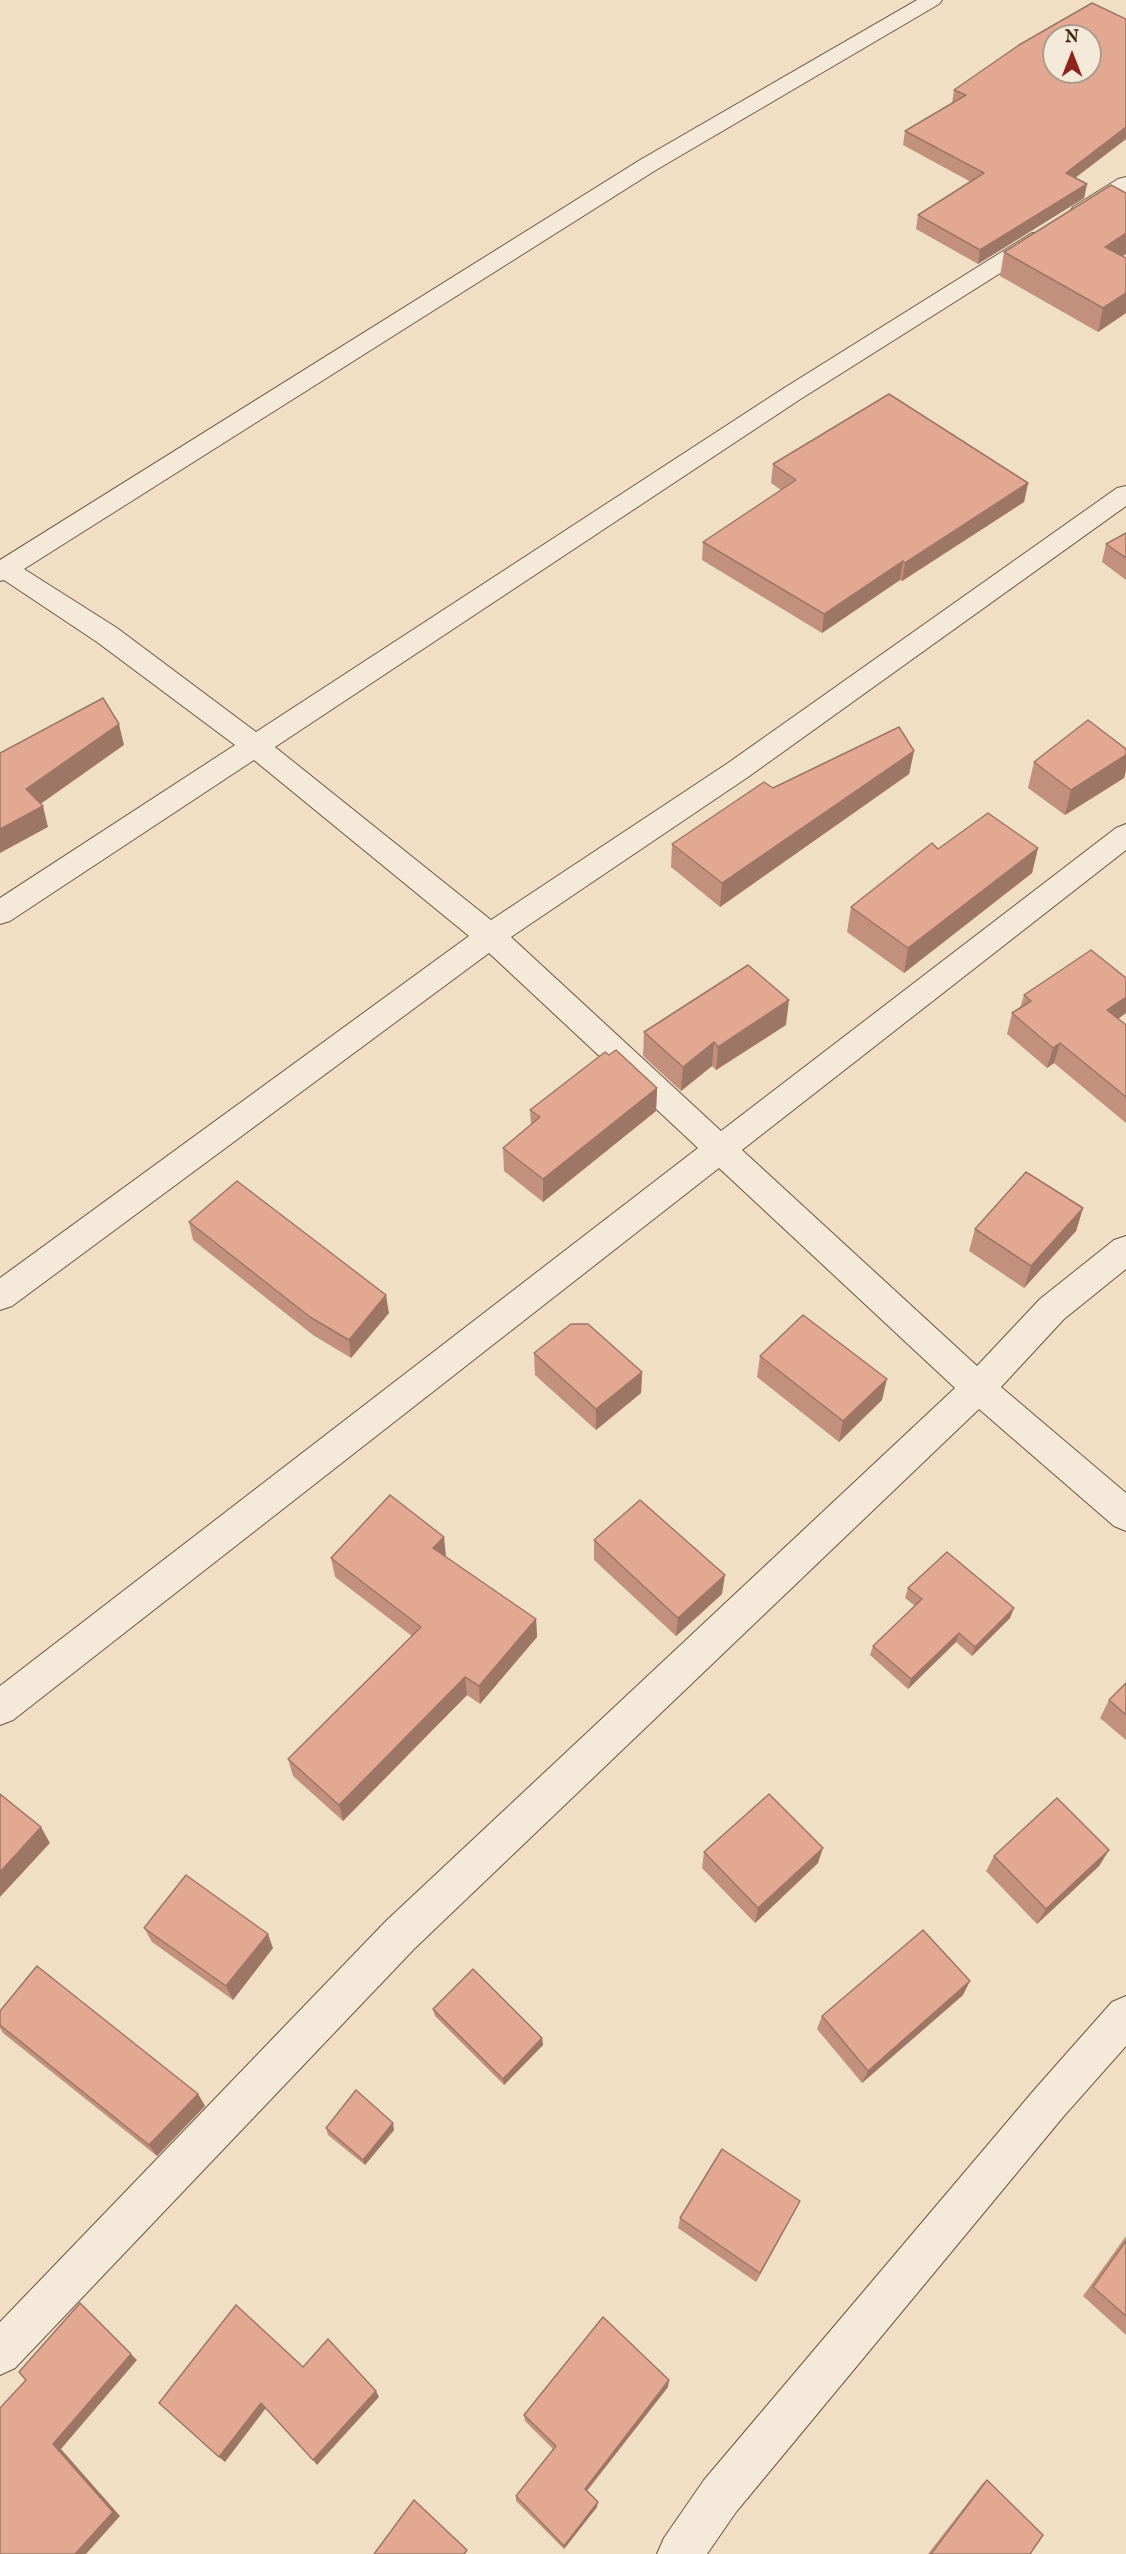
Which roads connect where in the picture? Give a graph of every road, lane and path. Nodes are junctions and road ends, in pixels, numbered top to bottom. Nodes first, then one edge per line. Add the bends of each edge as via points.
1 (932, 0) edge
2 (1126, 184) edge
3 (1126, 494) edge
4 (3, 571) edge
5 (254, 745) junction
6 (1126, 835) edge
7 (0, 913) edge
8 (489, 936) junction
9 (719, 1149) junction
10 (1126, 1250) edge
11 (0, 1296) edge
12 (978, 1388) junction
13 (1126, 1515) edge
14 (0, 1708) edge
15 (1126, 2016) edge
16 (0, 2353) edge
17 (680, 2554) edge

1 - 4 street via 648,165
2 - 5 street via 790,394
3 - 8 street via 738,770
4 - 5 street via 107,635
5 - 7 street
5 - 8 street
6 - 9 street
8 - 9 street
8 - 11 street
9 - 12 street
9 - 14 street
10 - 12 street via 1053,1309
12 - 13 street
12 - 16 street via 400,1935
15 - 17 street via 720,2496

